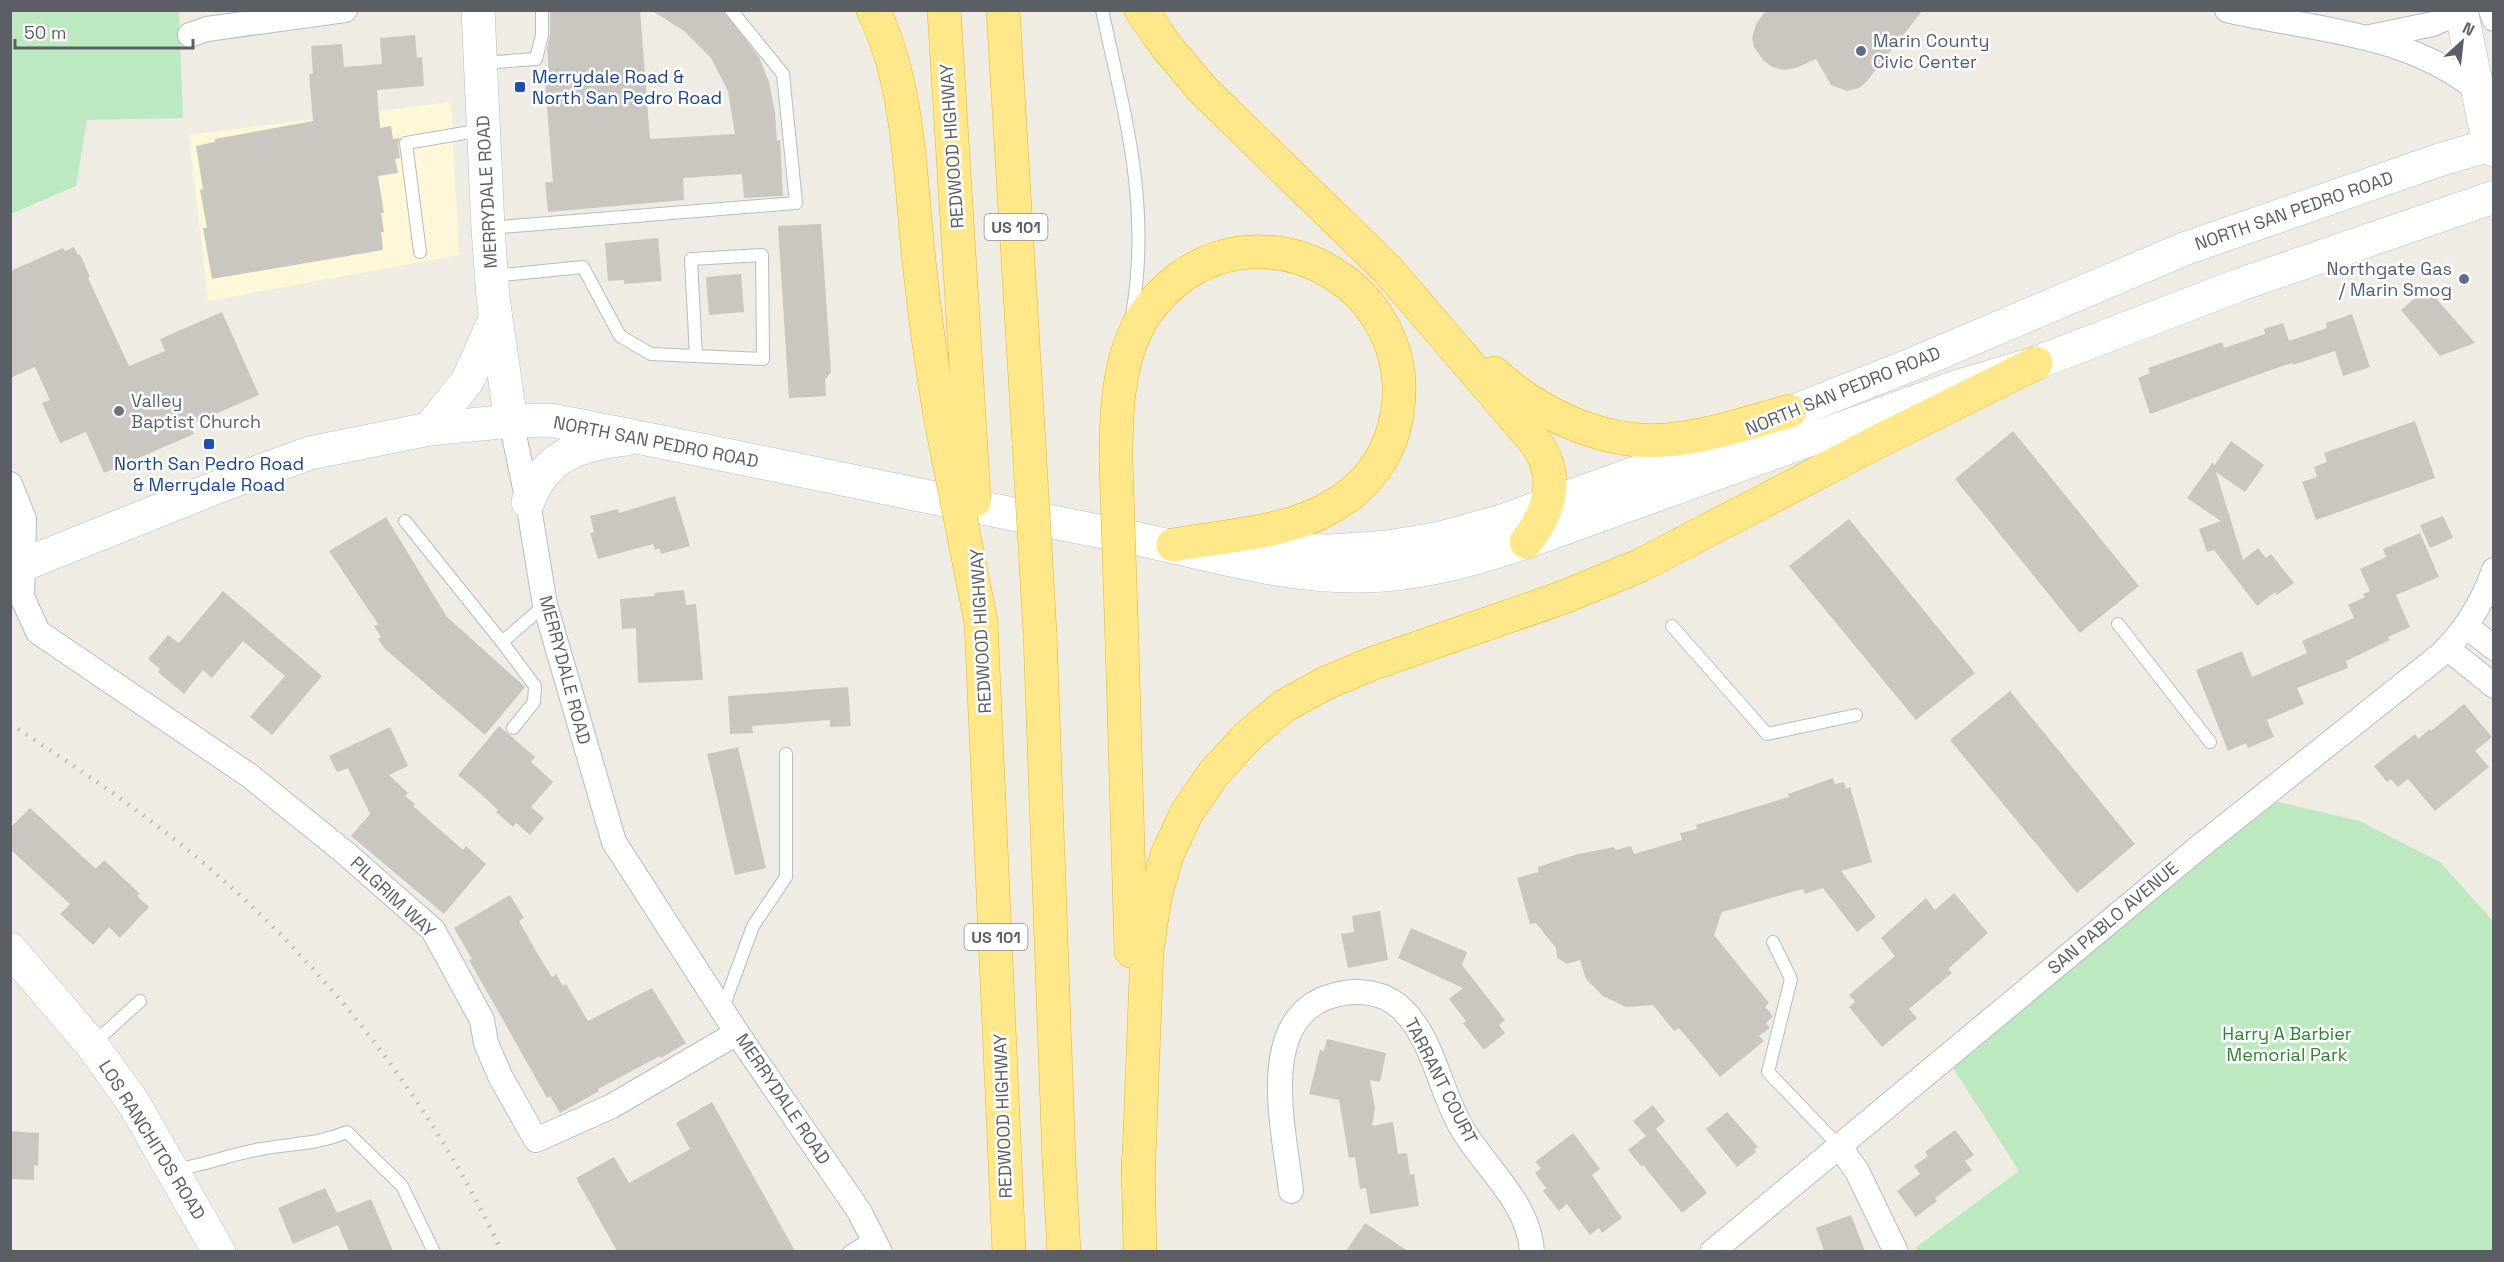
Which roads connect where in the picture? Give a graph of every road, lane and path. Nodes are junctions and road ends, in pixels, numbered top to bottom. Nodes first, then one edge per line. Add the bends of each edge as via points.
1 (345, 10) edge
2 (478, 10) edge
3 (542, 10) edge
4 (731, 10) edge
5 (873, 10) edge
6 (886, 10) edge
7 (944, 10) edge
8 (1003, 10) edge
9 (1102, 10) edge
10 (1141, 10) edge
11 (2227, 10) edge
12 (2469, 11) edge
13 (2493, 19) edge
14 (190, 35) dead end
15 (2367, 37) junction
16 (480, 63) junction
17 (2476, 89) junction
18 (900, 101) junction
19 (483, 129) junction
20 (2492, 146) edge
21 (2493, 198) edge
22 (488, 228) junction
23 (420, 252) dead end
24 (1387, 269) junction
25 (492, 276) junction
26 (496, 317) junction
27 (696, 356) junction
28 (2036, 363) junction
29 (1121, 381) junction
30 (1790, 411) junction
31 (511, 421) junction
32 (429, 429) junction
33 (956, 429) junction
34 (639, 437) junction
35 (10, 484) edge
36 (528, 502) junction
37 (1548, 504) junction
38 (405, 521) dead end
39 (1526, 542) junction
40 (1173, 545) junction
41 (14, 562) edge
42 (2493, 570) edge
43 (545, 604) junction
44 (2118, 624) dead end
45 (1672, 626) dead end
46 (2466, 627) junction
47 (502, 642) junction
48 (2447, 648) junction
49 (2493, 648) edge
50 (2493, 686) edge
51 (1856, 715) dead end
52 (513, 728) dead end
53 (2210, 742) dead end
54 (786, 754) dead end
55 (1773, 942) dead end
56 (10, 950) edge
57 (140, 1001) dead end
58 (723, 1008) junction
59 (737, 1033) junction
60 (92, 1045) junction
61 (1839, 1146) junction
62 (174, 1170) junction
63 (1138, 1182) junction
64 (1291, 1191) dead end
65 (876, 1244) edge
66 (219, 1251) edge
67 (434, 1251) edge
68 (849, 1251) edge
69 (1009, 1251) edge
70 (1064, 1251) edge
71 (1140, 1251) edge
72 (1532, 1251) edge
73 (1712, 1251) edge
74 (1896, 1251) edge

1 - 14 street via 207,29
2 - 16 main road, MERRYDALE ROAD
3 - 16 lane via 542,35 536,59
4 - 22 lane via 783,74 796,203
5 - 18 highway via 888,48
6 - 18 lane
7 - 33 highway, REDWOOD HIGHWAY / US 101
8 - 70 highway, US 101, bridge via 1040,633
9 - 29 lane via 1132,149 1139,201 1138,276
10 - 24 highway via 1202,89
11 - 15 street
12 - 13 street
12 - 15 street via 2433,24
12 - 17 main road
15 - 17 street via 2431,61
16 - 19 main road, MERRYDALE ROAD
17 - 20 main road
18 - 33 highway via 928,335
19 - 22 main road, MERRYDALE ROAD
19 - 23 lane via 406,143
20 - 30 main road, NORTH SAN PEDRO ROAD via 2184,249 1913,364
21 - 28 main road, NORTH SAN PEDRO ROAD via 2198,300
22 - 25 main road, MERRYDALE ROAD
24 - 30 highway via 1498,377 1534,403 1576,424 1618,436 1668,440
24 - 37 highway via 1537,444 1550,471
25 - 26 main road, MERRYDALE ROAD
25 - 27 lane via 584,267 620,336 651,354
26 - 31 main road, MERRYDALE ROAD
26 - 32 main road via 468,380
27 - 27 lane via 763,359 762,255 691,259
28 - 39 main road, NORTH SAN PEDRO ROAD via 1959,386
28 - 63 highway via 1641,565 1564,597 1326,682 1284,706 1248,736 1214,773 1187,812 1167,855 1155,897 1147,950
29 - 40 highway via 1138,326 1160,295 1189,271 1246,253 1294,256 1337,275 1374,310 1391,346 1399,384 1396,421 1383,456 1361,485 1331,508 1301,520
29 - 63 highway, bridge via 1116,462
30 - 37 main road, NORTH SAN PEDRO ROAD
31 - 32 main road, NORTH SAN PEDRO ROAD
31 - 34 main road, NORTH SAN PEDRO ROAD via 550,420
31 - 36 street, MERRYDALE ROAD
32 - 41 main road, NORTH SAN PEDRO ROAD via 310,453
33 - 69 highway, REDWOOD HIGHWAY / US 101, bridge via 981,622
34 - 36 main road via 600,443 562,457 542,473
34 - 40 main road, NORTH SAN PEDRO ROAD
35 - 41 street via 24,519
36 - 43 street, MERRYDALE ROAD
37 - 39 highway
37 - 40 main road, NORTH SAN PEDRO ROAD via 1472,530 1388,547 1303,551
38 - 47 lane
39 - 40 main road, NORTH SAN PEDRO ROAD via 1448,566 1360,576 1269,568
41 - 59 street, PILGRIM WAY via 22,597 38,632 250,776 433,930 482,1020 486,1043 500,1076 536,1140 612,1106
42 - 46 street, SAN PABLO AVENUE
43 - 47 lane
43 - 58 street, MERRYDALE ROAD via 614,842
44 - 53 lane
45 - 51 lane via 1767,734
46 - 48 street, SAN PABLO AVENUE
46 - 49 street
47 - 52 lane via 535,686 534,702
48 - 50 street
48 - 61 street, SAN PABLO AVENUE via 2198,848
54 - 58 lane via 786,877 753,926
55 - 61 lane via 1791,979 1768,1072
56 - 60 main road, LOS RANCHITOS ROAD
57 - 60 lane
58 - 59 street, MERRYDALE ROAD
59 - 65 street, MERRYDALE ROAD via 859,1211
60 - 62 main road, LOS RANCHITOS ROAD via 133,1102
61 - 73 street, SAN PABLO AVENUE
61 - 74 street via 1857,1171
62 - 66 main road, LOS RANCHITOS ROAD
62 - 67 lane via 260,1149 326,1141 347,1132 402,1186
63 - 71 highway
64 - 72 street, TARRANT COURT via 1280,1079 1287,1037 1299,1014 1319,1000 1348,993 1377,994 1403,1009 1416,1028 1460,1126 1519,1208 1528,1226
65 - 68 lane

